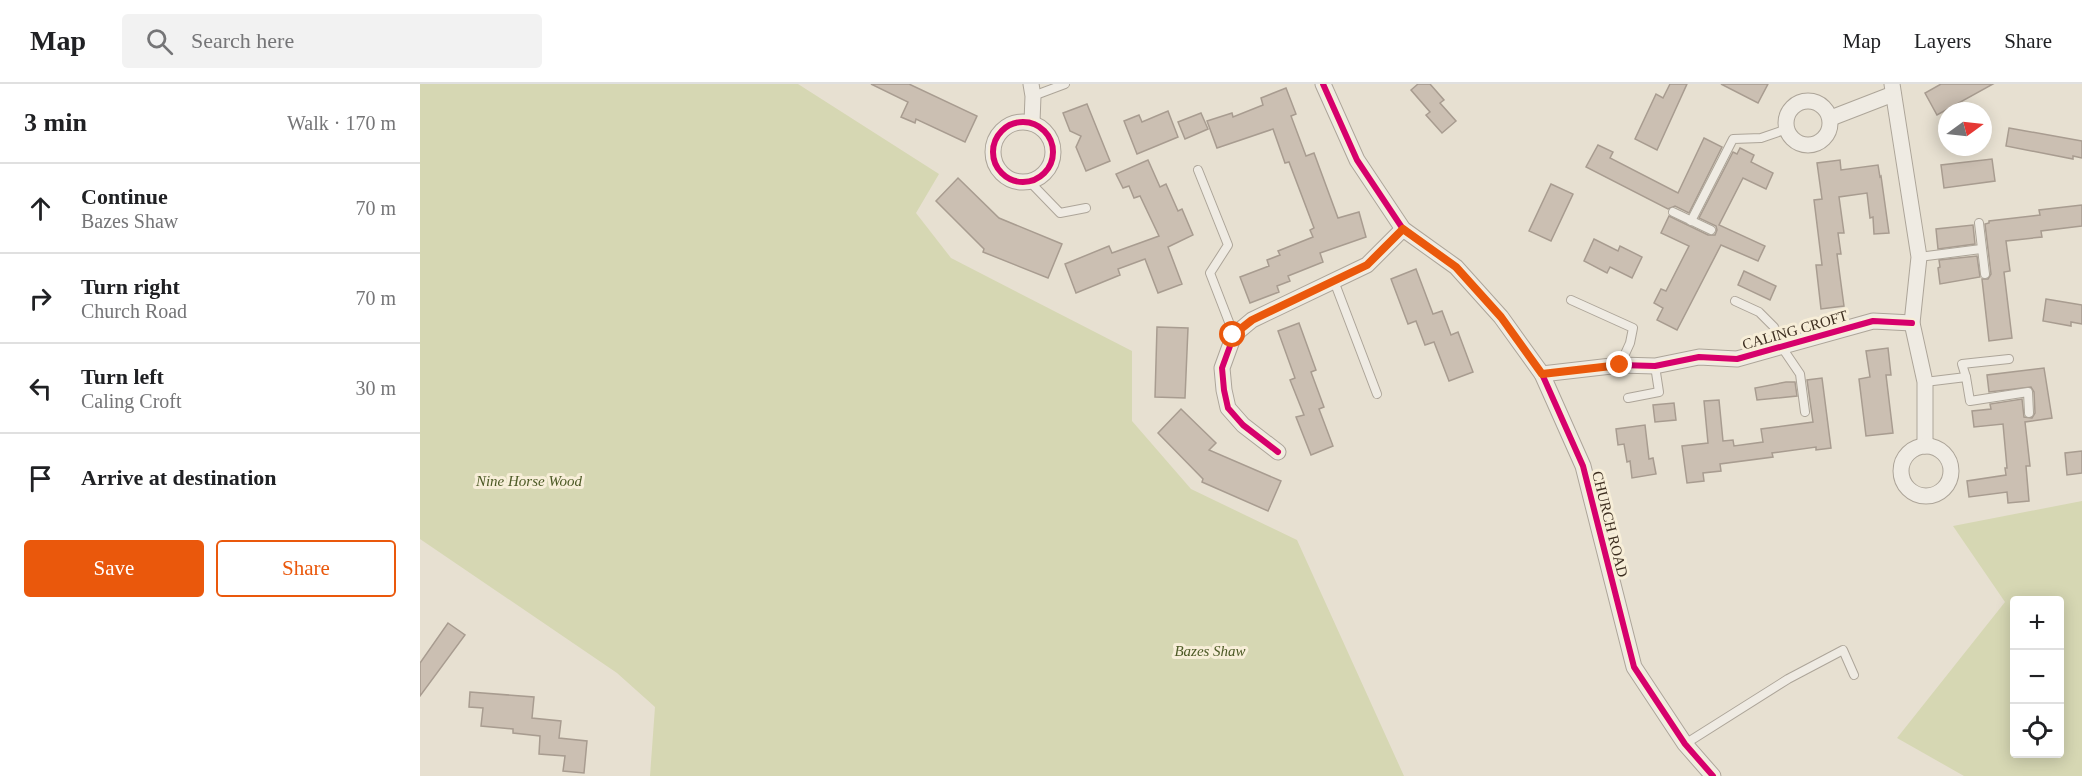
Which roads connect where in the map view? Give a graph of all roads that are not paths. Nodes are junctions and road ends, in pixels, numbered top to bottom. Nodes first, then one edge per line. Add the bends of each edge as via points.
1 (1065, 84) edge
2 (1323, 84) edge
3 (1892, 89) edge
4 (1032, 90) edge
5 (1830, 118) junction
6 (1032, 122) junction
7 (1787, 129) junction
8 (1198, 170) dead end
9 (1029, 182) junction
10 (1086, 208) dead end
11 (1672, 212) dead end
12 (1691, 221) junction
13 (1979, 223) dead end
14 (1403, 229) junction
15 (1711, 230) dead end
16 (1981, 249) junction
17 (1919, 257) junction
18 (1985, 274) dead end
19 (1334, 282) junction
20 (1571, 300) dead end
21 (1735, 301) dead end
22 (1912, 324) junction
23 (1233, 335) junction
24 (1781, 346) junction
25 (2009, 358) dead end
26 (1620, 365) junction
27 (1654, 366) junction
28 (1542, 374) junction
29 (1966, 377) junction
30 (1925, 382) junction
31 (1377, 394) dead end
32 (1628, 398) dead end
33 (1805, 412) dead end
34 (2029, 413) dead end
35 (1924, 446) dead end
36 (1278, 452) dead end
37 (1854, 675) dead end
38 (1685, 744) junction
39 (1713, 776) edge

1 - 4 lane
2 - 14 street, CHURCH ROAD via 1357,160
3 - 5 street
3 - 17 street
4 - 6 street
5 - 7 street via 1818,103 1804,101 1788,114
5 - 7 street via 1829,134 1815,145 1797,143
6 - 9 street via 1043,129 1053,147 1048,168
6 - 9 street via 1011,123 1003,128 993,146 995,165 1002,174 1018,182
7 - 12 lane via 1761,138 1733,139
8 - 23 lane via 1228,245 1210,273
9 - 10 lane via 1060,213
11 - 12 lane
12 - 15 lane
13 - 16 lane
14 - 19 street via 1367,265
14 - 28 street, CHURCH ROAD via 1456,267 1501,317
16 - 17 lane
16 - 18 lane
17 - 22 street
19 - 23 street via 1252,320
19 - 31 lane
20 - 26 lane via 1633,328
21 - 24 lane via 1759,312 1774,327
22 - 24 street, CALING CROFT via 1873,321
22 - 30 street
23 - 36 street via 1222,368 1228,408
24 - 27 street, CALING CROFT via 1737,359 1699,357
24 - 33 lane via 1800,374
25 - 29 lane via 1962,364
26 - 27 street, CALING CROFT
26 - 28 street, CALING CROFT
27 - 32 lane via 1659,392
28 - 38 street, CHURCH ROAD via 1583,465 1634,667
29 - 30 lane
29 - 34 lane via 1970,401 2028,392
30 - 35 street
37 - 38 lane via 1843,650 1788,679
38 - 39 street, CHURCH ROAD

